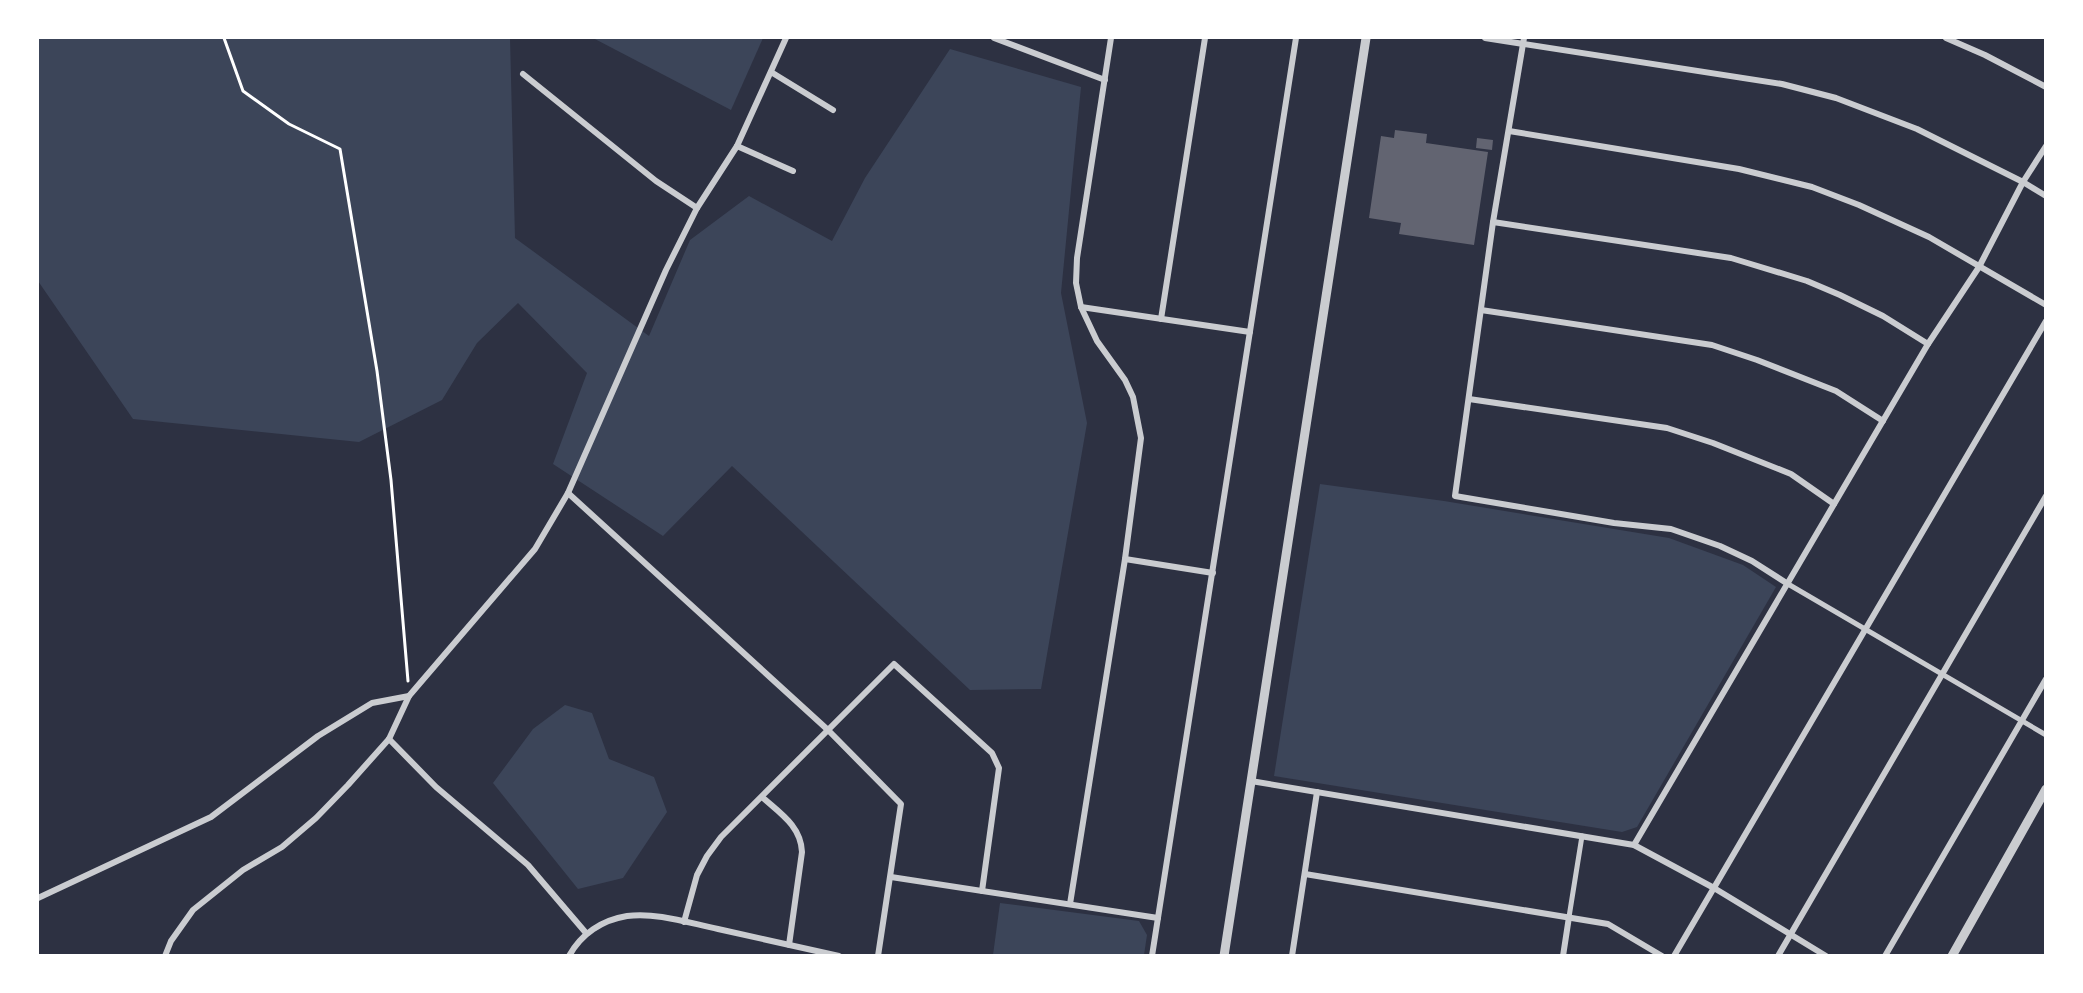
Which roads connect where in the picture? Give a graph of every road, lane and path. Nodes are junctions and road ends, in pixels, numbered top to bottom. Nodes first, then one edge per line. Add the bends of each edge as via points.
1 (224, 38) edge
2 (786, 38) edge
3 (994, 38) edge
4 (1111, 38) edge
5 (1205, 38) edge
6 (1296, 38) edge
7 (1366, 38) edge
8 (1485, 38) edge
9 (1946, 38) edge
10 (1523, 40) edge
11 (771, 72) junction
12 (524, 74) dead end
13 (1105, 80) junction
14 (2046, 87) edge
15 (833, 110) dead end
16 (1509, 131) junction
17 (737, 146) junction
18 (2046, 146) edge
19 (793, 171) dead end
20 (2023, 182) junction
21 (2046, 195) edge
22 (697, 208) junction
23 (1494, 222) junction
24 (1979, 267) junction
25 (2046, 305) edge
26 (1081, 307) junction
27 (1481, 310) junction
28 (1161, 319) junction
29 (2046, 321) edge
30 (1250, 332) junction
31 (1928, 344) junction
32 (1469, 399) junction
33 (1883, 421) junction
34 (568, 493) junction
35 (2046, 496) edge
36 (1834, 504) junction
37 (1125, 559) junction
38 (1213, 573) junction
39 (1788, 584) junction
40 (1865, 630) junction
41 (1942, 674) junction
42 (2046, 679) edge
43 (409, 696) junction
44 (2021, 721) junction
45 (828, 730) junction
46 (2046, 735) edge
47 (389, 739) junction
48 (1251, 781) junction
49 (2046, 789) edge
50 (1317, 792) junction
51 (762, 797) junction
52 (1582, 836) junction
53 (1634, 845) junction
54 (1305, 873) junction
55 (891, 877) junction
56 (1714, 888) junction
57 (982, 891) junction
58 (38, 898) edge
59 (1070, 904) junction
60 (1569, 916) junction
61 (1158, 918) junction
62 (684, 922) junction
63 (586, 933) junction
64 (1791, 934) junction
65 (789, 945) junction
66 (165, 956) edge
67 (569, 956) edge
68 (838, 956) edge
69 (878, 956) edge
70 (1152, 956) edge
71 (1224, 956) edge
72 (1292, 956) edge
73 (1563, 956) edge
74 (1662, 956) edge
75 (1674, 956) edge
76 (1778, 956) edge
77 (1826, 956) edge
78 (1885, 956) edge
79 (1952, 956) edge

1 - 43 path via 243,91 289,124 340,149 388,458
2 - 11 street
3 - 13 street
4 - 13 street
5 - 28 street
6 - 30 street
7 - 48 street
8 - 10 street
9 - 14 street
10 - 16 street
10 - 20 street via 1782,84 1836,98 1917,129
11 - 15 street
11 - 17 street
12 - 22 street via 656,181
13 - 26 street via 1077,258 1076,283
16 - 23 street
16 - 24 street via 1739,169 1812,187 1929,237
17 - 19 street
17 - 22 street
18 - 20 street
20 - 21 street
20 - 24 street
22 - 34 street
23 - 27 street
23 - 31 street via 1731,258 1840,295
24 - 25 street
24 - 31 street
26 - 28 street
26 - 37 street via 1097,341 1134,397 1139,420 1140,454
27 - 32 street
27 - 33 street via 1712,345 1836,391
28 - 30 street
29 - 40 street
30 - 38 street
31 - 33 street
32 - 36 street via 1667,428 1791,474
32 - 39 street via 1455,496 1671,530 1731,551
33 - 36 street
34 - 43 street via 535,549
34 - 45 street
35 - 41 street
36 - 39 street
37 - 38 street
37 - 59 street
38 - 61 street
39 - 40 street
39 - 53 street
40 - 41 street
40 - 56 street
41 - 44 street
41 - 64 street
42 - 44 street
43 - 47 street
43 - 58 street via 372,703 318,736 211,817
44 - 46 street
44 - 78 street
45 - 51 street
45 - 55 street via 901,804
45 - 57 street via 894,663 992,753 999,768
47 - 63 street via 436,787 528,865
47 - 66 street via 316,818 193,910
48 - 50 street
48 - 71 street
49 - 79 street
50 - 52 street
50 - 54 street
51 - 62 street via 706,856
51 - 65 street via 795,828 802,840
52 - 53 street
52 - 60 street
53 - 56 street
54 - 60 street
54 - 72 street
55 - 57 street
55 - 69 street
56 - 64 street
56 - 75 street
57 - 59 street
59 - 61 street
60 - 73 street
60 - 74 street via 1608,924
61 - 70 street
62 - 63 street via 628,916 610,920
62 - 65 street
63 - 67 street
64 - 76 street
64 - 77 street
65 - 68 street

